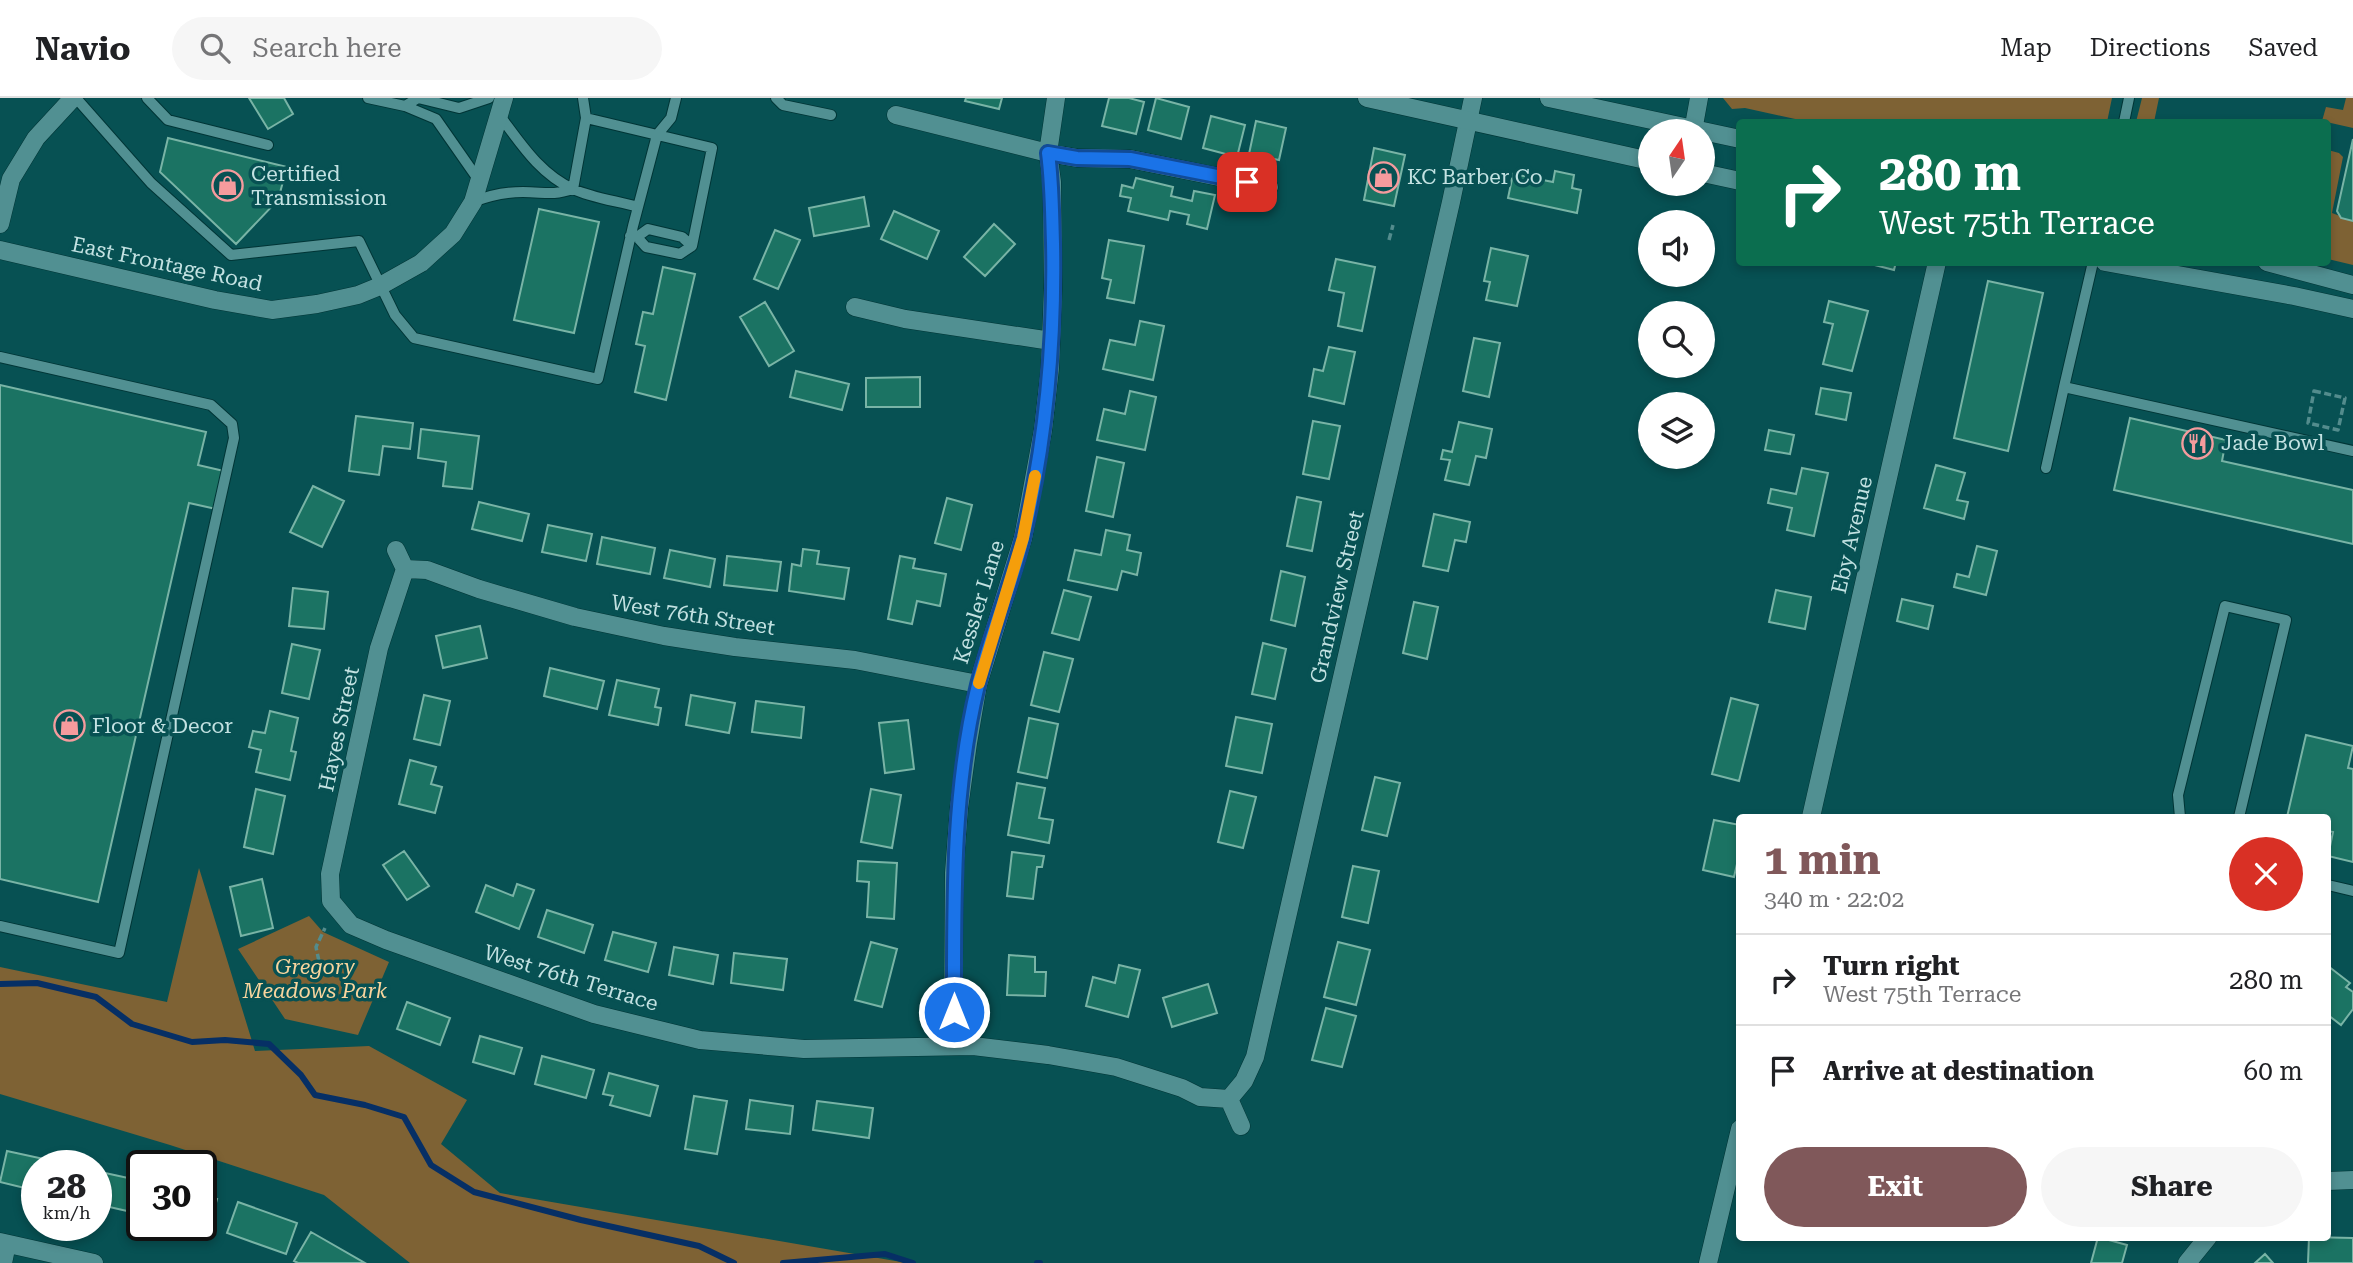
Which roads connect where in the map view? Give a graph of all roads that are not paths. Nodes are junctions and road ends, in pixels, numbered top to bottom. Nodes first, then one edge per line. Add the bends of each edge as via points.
1 (74, 98) edge
2 (147, 98) edge
3 (368, 98) edge
4 (418, 98) edge
5 (489, 98) edge
6 (583, 98) edge
7 (676, 98) edge
8 (776, 98) edge
9 (1056, 98) edge
10 (1367, 98) edge
11 (1473, 98) edge
12 (1549, 98) edge
13 (1699, 98) edge
14 (2129, 98) edge
15 (405, 106) junction
16 (502, 107) edge
17 (831, 115) dead end
18 (896, 115) dead end
19 (586, 118) junction
20 (1644, 119) edge
21 (1695, 119) edge
22 (2125, 119) edge
23 (1469, 120) junction
24 (1715, 134) edge
25 (657, 135) junction
26 (1736, 138) edge
27 (268, 145) dead end
28 (1048, 153) junction
29 (1638, 158) edge
30 (1715, 176) edge
31 (1736, 180) edge
32 (480, 183) junction
33 (1269, 187) dead end
34 (573, 189) junction
35 (473, 202) junction
36 (638, 207) junction
37 (0, 224) edge
38 (634, 236) junction
39 (692, 246) junction
40 (0, 250) edge
41 (1936, 266) edge
42 (2091, 266) edge
43 (2127, 266) edge
44 (2282, 266) edge
45 (2353, 285) edge
46 (380, 286) junction
47 (855, 307) dead end
48 (2353, 309) edge
49 (1051, 341) junction
50 (0, 357) edge
51 (2064, 387) junction
52 (2353, 451) edge
53 (2046, 468) dead end
54 (396, 550) dead end
55 (405, 569) junction
56 (978, 684) junction
57 (1812, 814) edge
58 (2180, 814) edge
59 (2240, 814) edge
60 (2331, 886) edge
61 (2353, 891) edge
62 (331, 901) joint
63 (0, 926) edge
64 (953, 1045) junction
65 (1229, 1099) junction
66 (1241, 1126) dead end
67 (1736, 1146) edge
68 (2353, 1180) edge
69 (2331, 1181) edge
70 (2205, 1241) edge
71 (4, 1243) edge
72 (66, 1260) edge
73 (3, 1263) edge
74 (94, 1263) edge
75 (1708, 1263) edge
76 (2187, 1263) edge

1 - 37 street via 36,138 11,179
1 - 46 lane via 151,183 231,256 359,241
2 - 27 lane via 168,120
3 - 15 lane
4 - 5 lane via 459,107
4 - 15 lane
6 - 19 lane
7 - 25 lane via 671,118
8 - 17 lane via 783,105
9 - 28 street, Kessler Lane
10 - 23 street
11 - 23 street, Grandview Street
12 - 20 street
13 - 21 street
14 - 22 lane
15 - 32 lane via 436,119
16 - 32 street, East Frontage Road
16 - 34 lane via 526,152 543,170
18 - 28 street
19 - 25 lane
19 - 34 lane
23 - 29 street
23 - 65 street, Grandview Street via 1255,1057
24 - 26 street
25 - 36 lane
25 - 39 lane via 712,148
28 - 33 street via 1130,159
28 - 49 street, Kessler Lane via 1054,288
30 - 31 street
32 - 35 street, East Frontage Road
34 - 35 lane via 555,195 493,194
34 - 36 lane
35 - 46 street, East Frontage Road via 453,234 421,263
36 - 38 lane
38 - 39 lane via 648,229 682,237
38 - 39 lane via 646,247 680,254
38 - 46 lane via 598,379 414,338
40 - 46 street, East Frontage Road via 272,310 358,295
41 - 57 street, Eby Avenue
42 - 51 lane
43 - 48 street
44 - 45 street
47 - 49 street
49 - 56 street, Kessler Lane via 1043,430 1023,538
50 - 63 lane via 211,405 232,424 234,438 119,953
51 - 52 lane
51 - 53 lane
54 - 55 street
55 - 56 street, West 76th Street via 427,570 575,617 664,636 855,660
55 - 62 street, Hayes Street via 379,648 330,874
56 - 64 street, Kessler Lane via 954,873
58 - 59 lane via 2178,795 2225,606 2286,620
60 - 61 lane
62 - 64 street, West 76th Terrace via 351,925 386,940 594,1014 700,1040 804,1049
64 - 65 street, West 76th Terrace via 1116,1067 1200,1097
65 - 66 street
67 - 75 street
68 - 69 street
70 - 76 street
71 - 72 street
71 - 73 street
72 - 74 street

